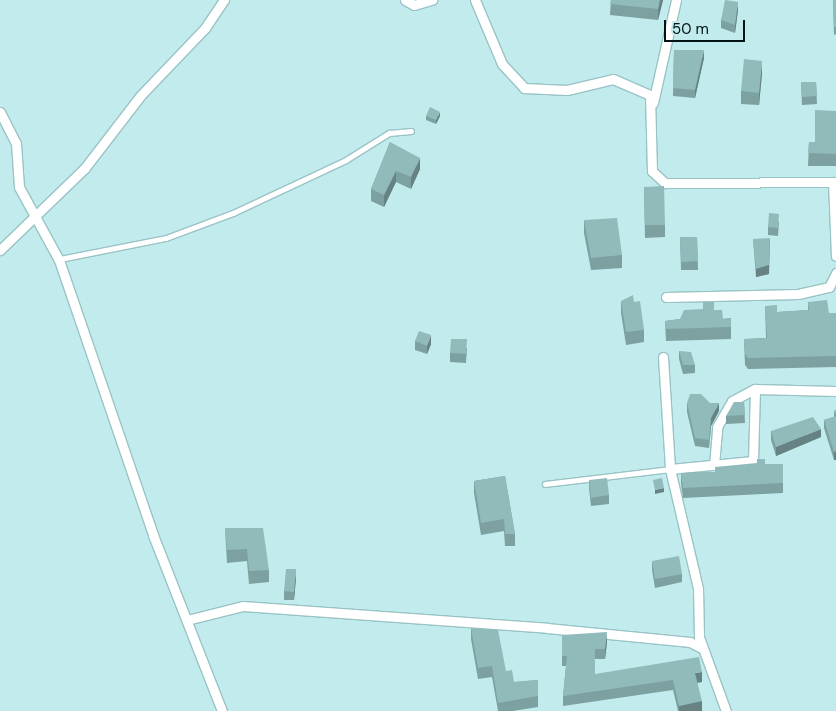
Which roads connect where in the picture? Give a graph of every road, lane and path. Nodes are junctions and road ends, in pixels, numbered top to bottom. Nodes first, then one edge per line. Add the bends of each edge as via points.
1 (224, 0) edge
2 (405, 0) edge
3 (432, 0) edge
4 (476, 0) edge
5 (676, 0) edge
6 (653, 103) junction
7 (0, 112) edge
8 (411, 131) dead end
9 (835, 182) edge
10 (39, 216) junction
11 (0, 250) edge
12 (836, 256) edge
13 (58, 260) junction
14 (836, 273) edge
15 (666, 297) dead end
16 (663, 357) dead end
17 (755, 389) junction
18 (836, 391) edge
19 (714, 465) junction
20 (670, 469) junction
21 (545, 484) dead end
22 (186, 620) junction
23 (702, 648) junction
24 (222, 711) edge
25 (726, 711) edge

1 - 10 street via 205,28 141,95 84,169
2 - 3 street via 414,5
4 - 6 street via 502,64 524,88 567,90 613,79 644,90
5 - 6 street
6 - 9 street via 652,171 665,183
7 - 10 street via 16,143 19,187
8 - 13 lane via 389,133 346,160 233,213 166,238
9 - 12 street
10 - 11 street via 14,233
10 - 13 street
13 - 22 street via 107,407
14 - 15 street via 829,287 798,294
16 - 20 street
17 - 18 street
17 - 19 street via 722,412
17 - 19 street via 756,456 746,464
19 - 20 street
20 - 21 lane
20 - 23 street via 698,588
22 - 23 street via 243,606 547,628 690,642
22 - 24 street
23 - 25 street

